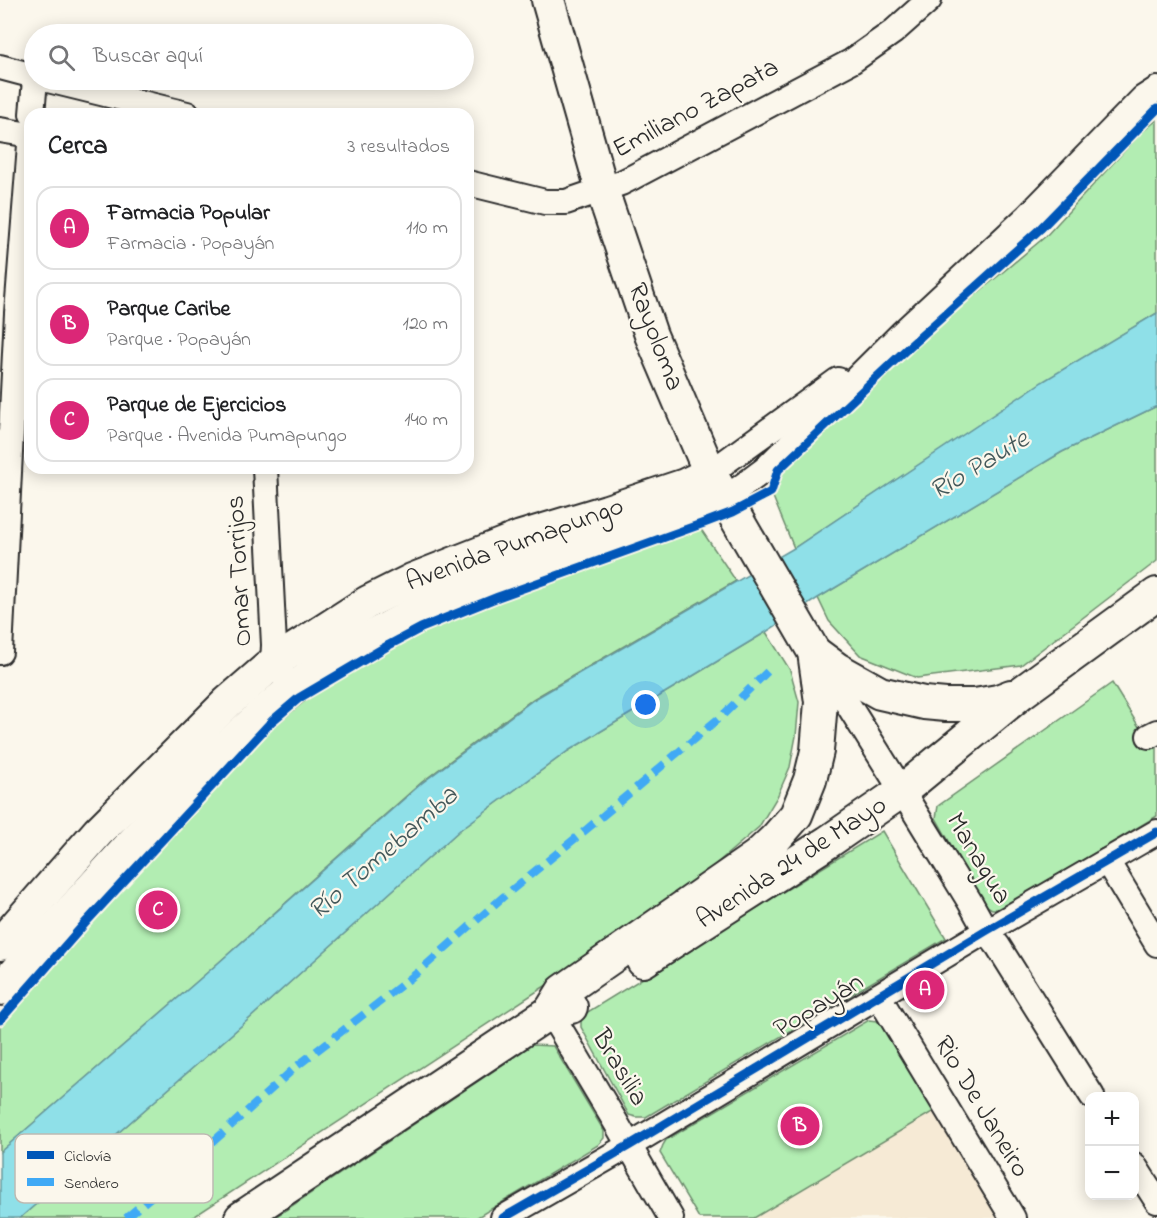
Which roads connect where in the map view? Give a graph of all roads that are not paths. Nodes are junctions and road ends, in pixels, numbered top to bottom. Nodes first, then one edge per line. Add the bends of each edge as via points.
1 (548, 0) edge
2 (930, 0) edge
3 (0, 67) edge
4 (24, 75) edge
5 (1157, 88) edge
6 (34, 90) edge
7 (89, 90) edge
8 (32, 108) edge
9 (162, 108) edge
10 (0, 130) edge
11 (24, 134) edge
12 (474, 184) edge
13 (602, 190) junction
14 (24, 194) edge
15 (9, 313) edge
16 (265, 474) edge
17 (722, 495) junction
18 (1157, 594) edge
19 (0, 635) edge
20 (0, 652) edge
21 (814, 652) junction
22 (273, 663) junction
23 (296, 693) junction
24 (880, 693) joint
25 (1021, 693) junction
26 (817, 751) joint
27 (902, 791) junction
28 (1157, 832) edge
29 (1107, 861) junction
30 (986, 931) junction
31 (0, 944) edge
32 (1157, 944) edge
33 (4, 976) edge
34 (879, 997) junction
35 (550, 1012) junction
36 (1089, 1092) edge
37 (630, 1145) junction
38 (1139, 1173) edge
39 (1157, 1201) edge
40 (241, 1218) edge
41 (503, 1218) edge
42 (671, 1218) edge
43 (1013, 1218) edge

1 - 13 main road, Rayoloma
2 - 13 street, Emiliano Zapata via 852,61
3 - 4 street
5 - 17 street, Avenida Pumapungo via 1028,216
6 - 8 street
7 - 9 street
10 - 11 street
12 - 13 street, Emiliano Zapata via 555,202
13 - 17 main road, Rayoloma via 651,335
14 - 15 street
15 - 19 street
16 - 22 street, Omar Torrijos
17 - 21 main road, Rayoloma
17 - 22 main road, Avenida Pumapungo via 685,485 521,537 412,580 368,602
17 - 23 main road, Avenida Pumapungo via 696,512 426,607 332,661
18 - 25 main road, Avenida 24 de Mayo
19 - 20 street
21 - 24 main road, Rayoloma
21 - 26 main road, Rayoloma via 820,702
21 - 27 street, Managua
22 - 23 street, Omar Torrijos
22 - 31 main road, Avenida Pumapungo via 228,702 98,832
23 - 33 main road, Avenida Pumapungo via 264,712 221,753
24 - 25 main road, Avenida 24 de Mayo via 924,703 975,705
25 - 27 main road, Avenida 24 de Mayo
26 - 35 main road, Avenida 24 de Mayo via 796,815 775,839 757,856 563,991
27 - 30 street, Managua
27 - 35 main road, Avenida 24 de Mayo via 572,1006
28 - 29 street, Popayán
29 - 30 street, Popayán
29 - 32 street
30 - 34 street, Popayán
30 - 36 street, Managua
34 - 37 street, Popayán
34 - 43 street, Rio De Janeiro
35 - 37 street, Brasilia
35 - 40 main road, Avenida 24 de Mayo
37 - 41 street, Popayán
37 - 42 street, Brasilia
38 - 39 street

